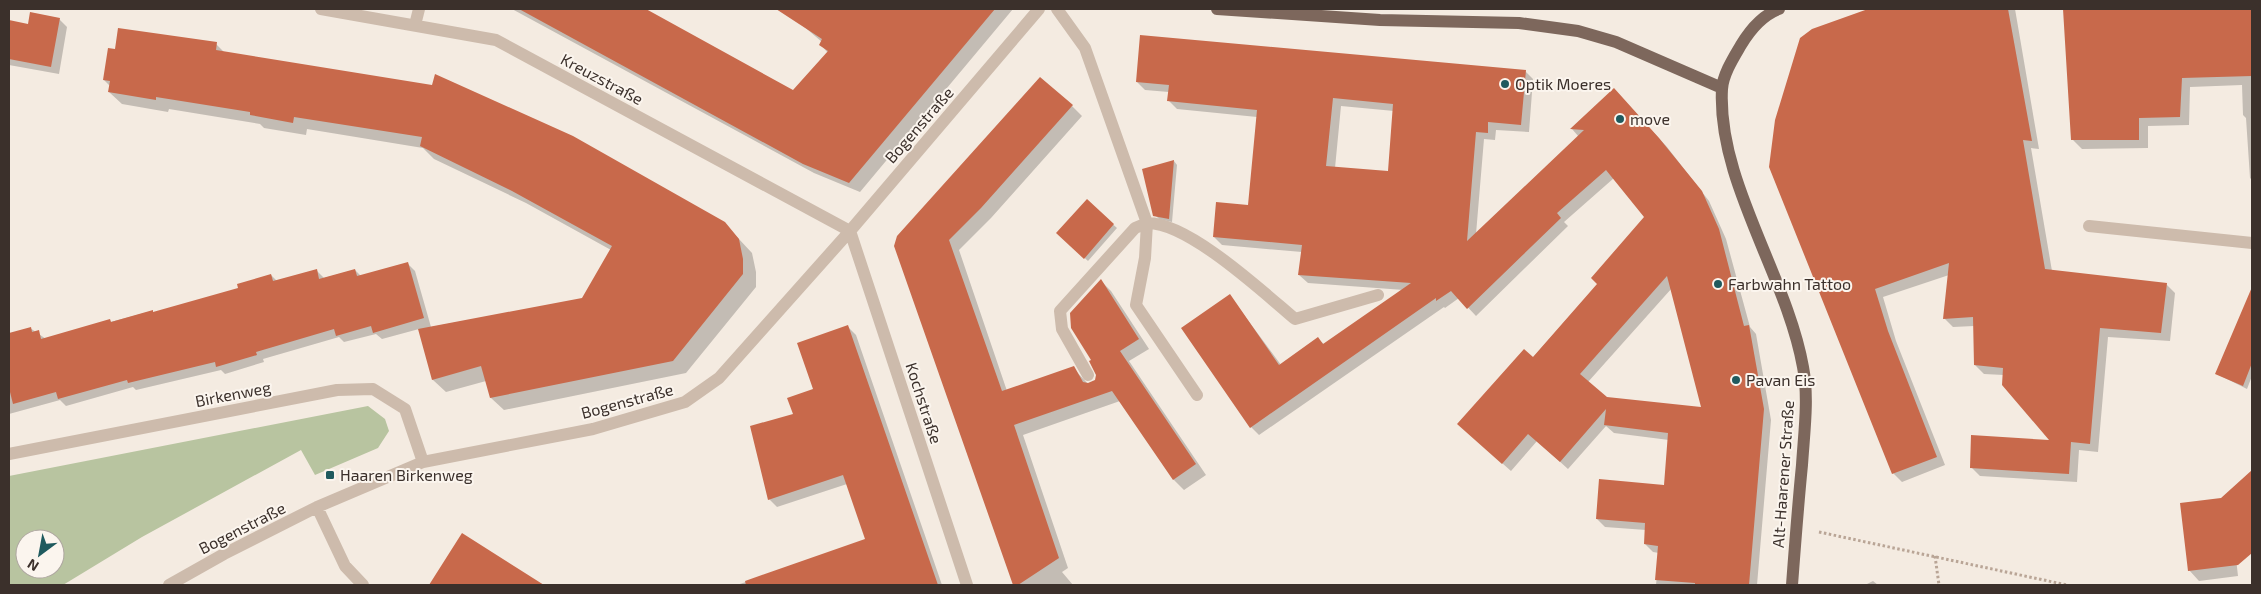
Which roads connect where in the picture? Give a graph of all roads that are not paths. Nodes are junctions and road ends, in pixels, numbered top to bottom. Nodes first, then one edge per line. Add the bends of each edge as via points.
1 (321, 9) edge
2 (419, 9) edge
3 (1039, 9) edge
4 (1057, 9) edge
5 (1217, 9) edge
6 (1779, 9) edge
7 (415, 25) junction
8 (1722, 88) junction
9 (1147, 223) junction
10 (2089, 226) dead end
11 (850, 231) junction
12 (2252, 243) edge
13 (1378, 295) dead end
14 (1088, 375) dead end
15 (1196, 395) dead end
16 (9, 454) edge
17 (423, 462) junction
18 (317, 508) junction
19 (169, 585) edge
20 (363, 585) edge
21 (967, 585) edge
22 (1792, 585) edge

1 - 7 street, Kreuzstraße
2 - 7 street
3 - 11 street, Bogenstraße
4 - 9 street via 1085,48
5 - 8 main road via 1380,20 1519,22 1578,31 1616,42
6 - 8 main road, Alt-Haarener Straße via 1770,12 1748,33 1731,62
7 - 11 street, Kreuzstraße via 496,40
8 - 22 main road, Alt-Haarener Straße via 1725,140 1783,298 1803,367 1805,424
9 - 13 street via 1159,223 1216,253 1295,319
9 - 14 street via 1135,228 1060,311 1062,329
9 - 15 street via 1145,258 1136,305
10 - 12 street
11 - 17 street, Bogenstraße via 719,378 685,402 593,429
11 - 21 street, Kochstraße
16 - 17 street, Birkenweg via 337,390 373,389 405,409
17 - 18 street, Bogenstraße
18 - 19 street, Bogenstraße
18 - 20 street via 345,566

